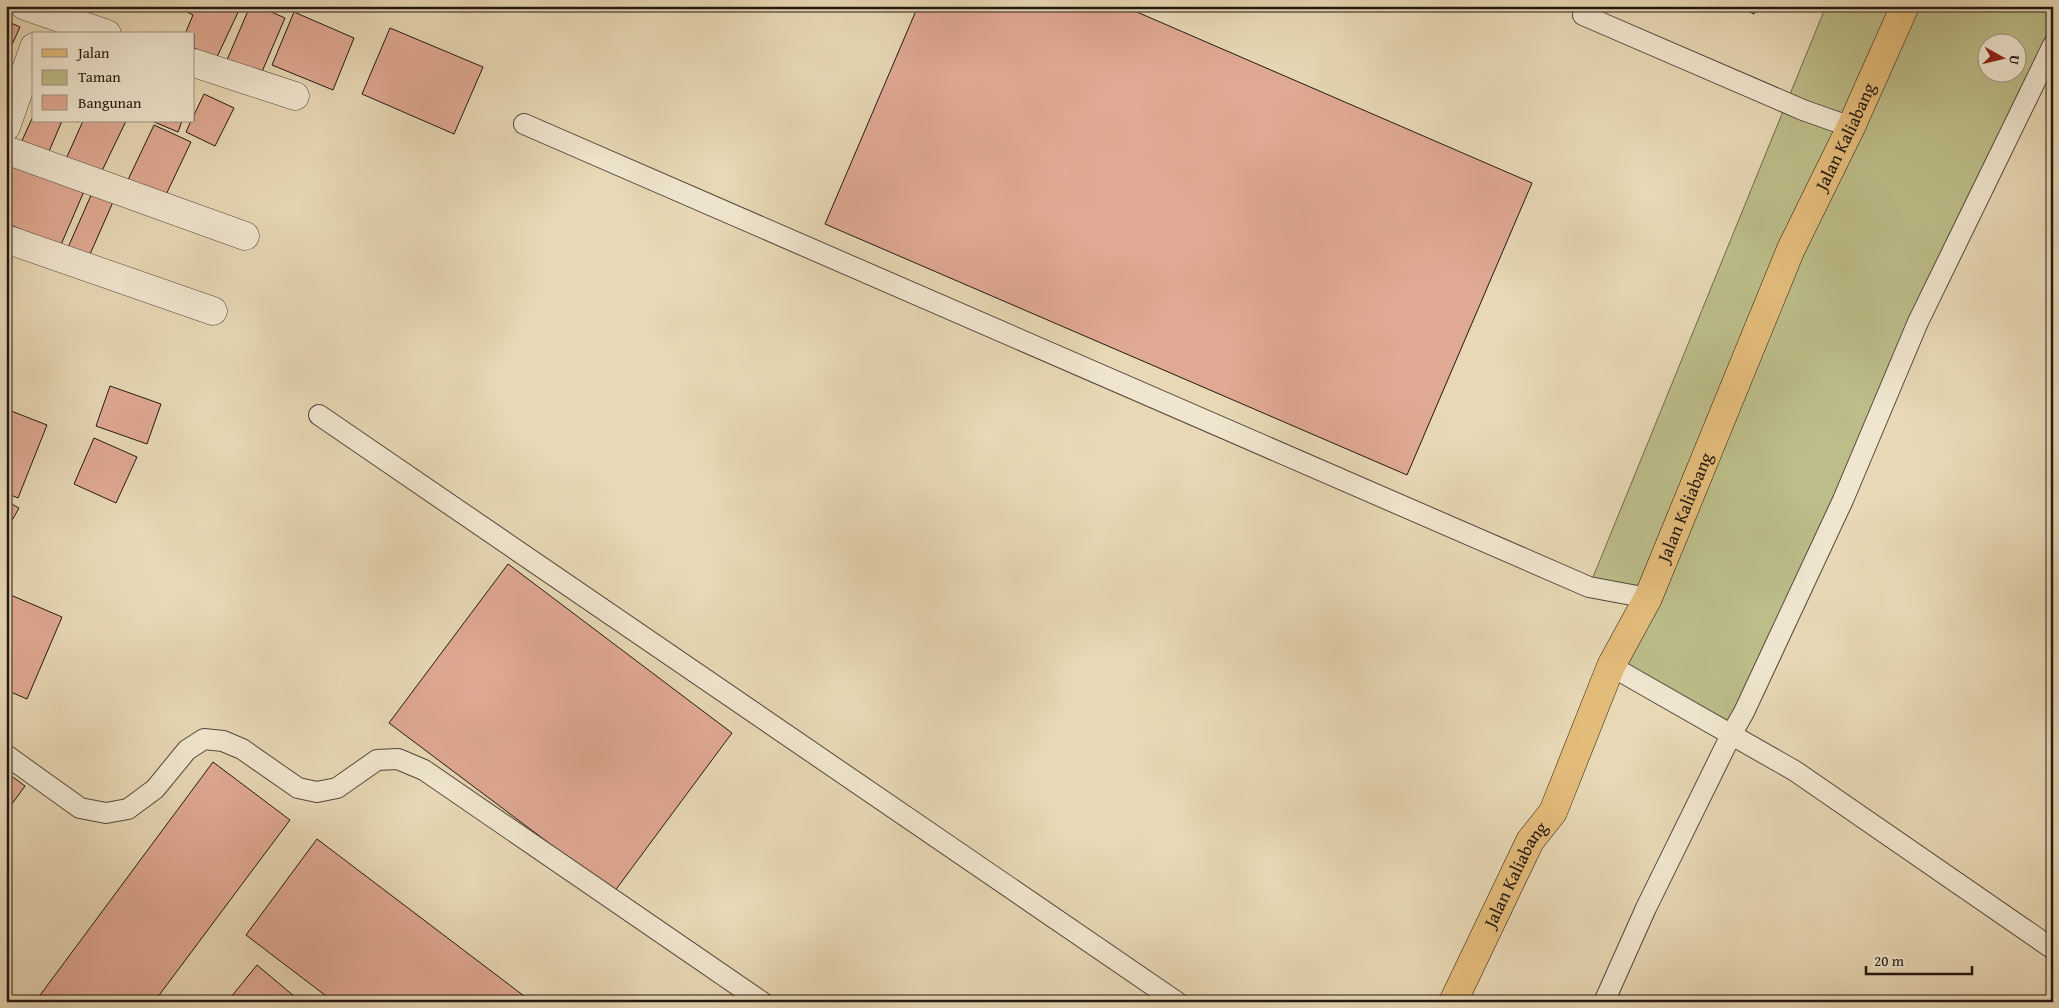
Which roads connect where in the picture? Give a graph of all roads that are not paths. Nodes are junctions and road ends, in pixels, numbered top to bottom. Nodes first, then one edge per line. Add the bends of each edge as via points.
1 (1905, 6) edge
2 (1583, 15) dead end
3 (36, 18) edge
4 (98, 32) edge
5 (2053, 45) edge
6 (32, 53) edge
7 (195, 63) edge
8 (295, 96) dead end
9 (524, 124) dead end
10 (6, 127) edge
11 (1851, 127) junction
12 (6, 150) edge
13 (245, 236) dead end
14 (6, 239) edge
15 (213, 311) dead end
16 (319, 415) dead end
17 (1648, 598) junction
18 (1611, 666) junction
19 (1731, 735) junction
20 (6, 755) edge
21 (2053, 949) edge
22 (762, 1002) edge
23 (1177, 1002) edge
24 (1453, 1002) edge
25 (1604, 1002) edge

1 - 11 main road, Jalan Kaliabang
2 - 11 lane via 1803,110
3 - 4 street
5 - 19 lane via 1918,322 1843,500
6 - 10 street
7 - 8 street
9 - 17 lane via 1588,587
11 - 17 main road, Jalan Kaliabang via 1791,249
12 - 13 street
14 - 15 street
16 - 23 lane
17 - 18 main road, Jalan Kaliabang
18 - 19 lane
18 - 24 main road, Jalan Kaliabang via 1553,812 1530,841
19 - 21 lane via 1795,771
19 - 25 lane
20 - 22 lane via 80,808 106,814 128,809 154,789 187,750 204,739 242,749 298,788 317,792 338,788 377,760 398,759 424,770

